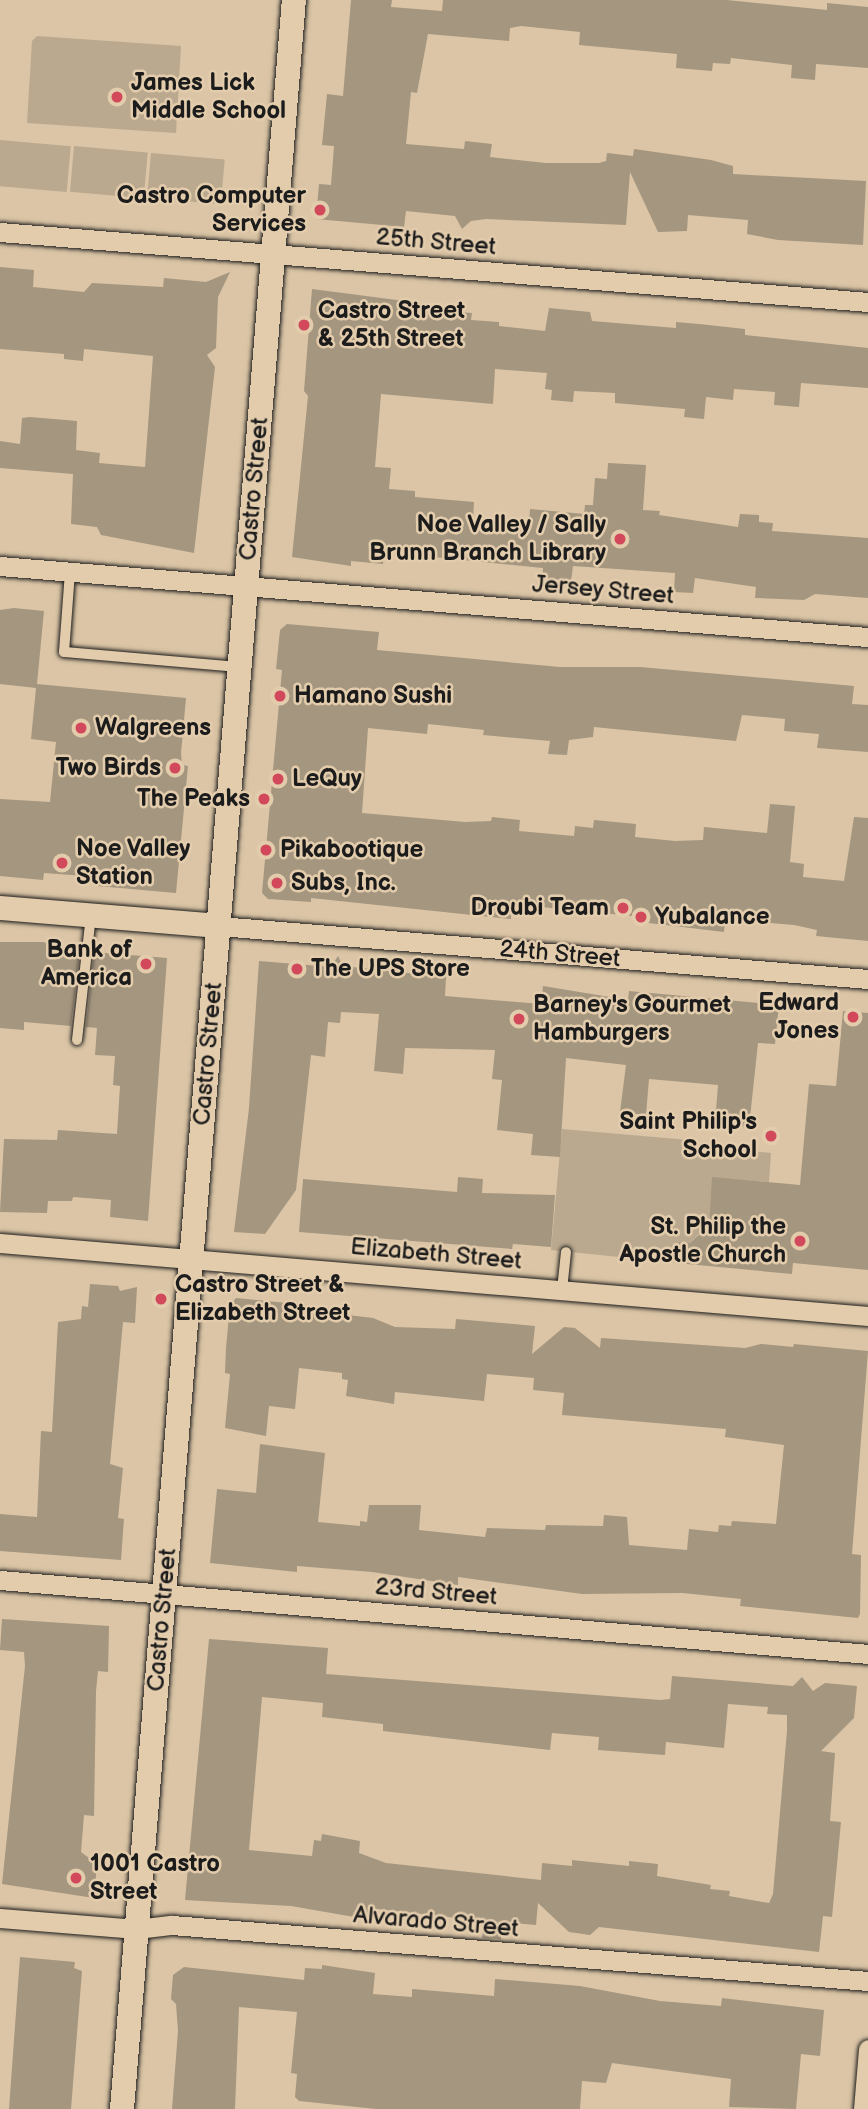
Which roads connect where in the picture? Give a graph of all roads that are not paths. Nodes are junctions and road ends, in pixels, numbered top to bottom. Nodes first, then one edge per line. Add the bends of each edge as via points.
1 (294, 0) edge
2 (0, 232) edge
3 (273, 254) junction
4 (868, 302) edge
5 (0, 566) edge
6 (70, 572) junction
7 (246, 586) junction
8 (868, 637) edge
9 (240, 667) junction
10 (0, 908) edge
11 (91, 916) junction
12 (219, 926) junction
13 (868, 979) edge
14 (77, 1040) dead end
15 (0, 1243) edge
16 (566, 1252) dead end
17 (192, 1258) junction
18 (562, 1290) junction
19 (868, 1316) edge
20 (0, 1580) edge
21 (164, 1593) junction
22 (868, 1654) edge
23 (0, 1918) edge
24 (137, 1929) junction
25 (868, 1981) edge
26 (868, 2049) edge
27 (122, 2109) edge
28 (863, 2109) edge

1 - 3 street, Castro Street
2 - 3 street, 25th Street
3 - 4 street, 25th Street
3 - 7 street, Castro Street
5 - 6 street, Jersey Street
6 - 7 street, Jersey Street
6 - 9 lane via 64,652
7 - 8 street, Jersey Street
7 - 9 street, Castro Street
9 - 12 street, Castro Street
10 - 11 street, 24th Street
11 - 12 street, 24th Street
11 - 14 lane
12 - 13 street, 24th Street
12 - 17 street, Castro Street
15 - 17 street, Elizabeth Street
16 - 18 lane
17 - 18 street, Elizabeth Street
17 - 21 street, Castro Street
18 - 19 street, Elizabeth Street
20 - 21 street, 23rd Street
21 - 22 street, 23rd Street
21 - 24 street, Castro Street
23 - 24 street, Alvarado Street
24 - 25 street, Alvarado Street via 172,1925
24 - 27 street, Castro Street
26 - 28 street

